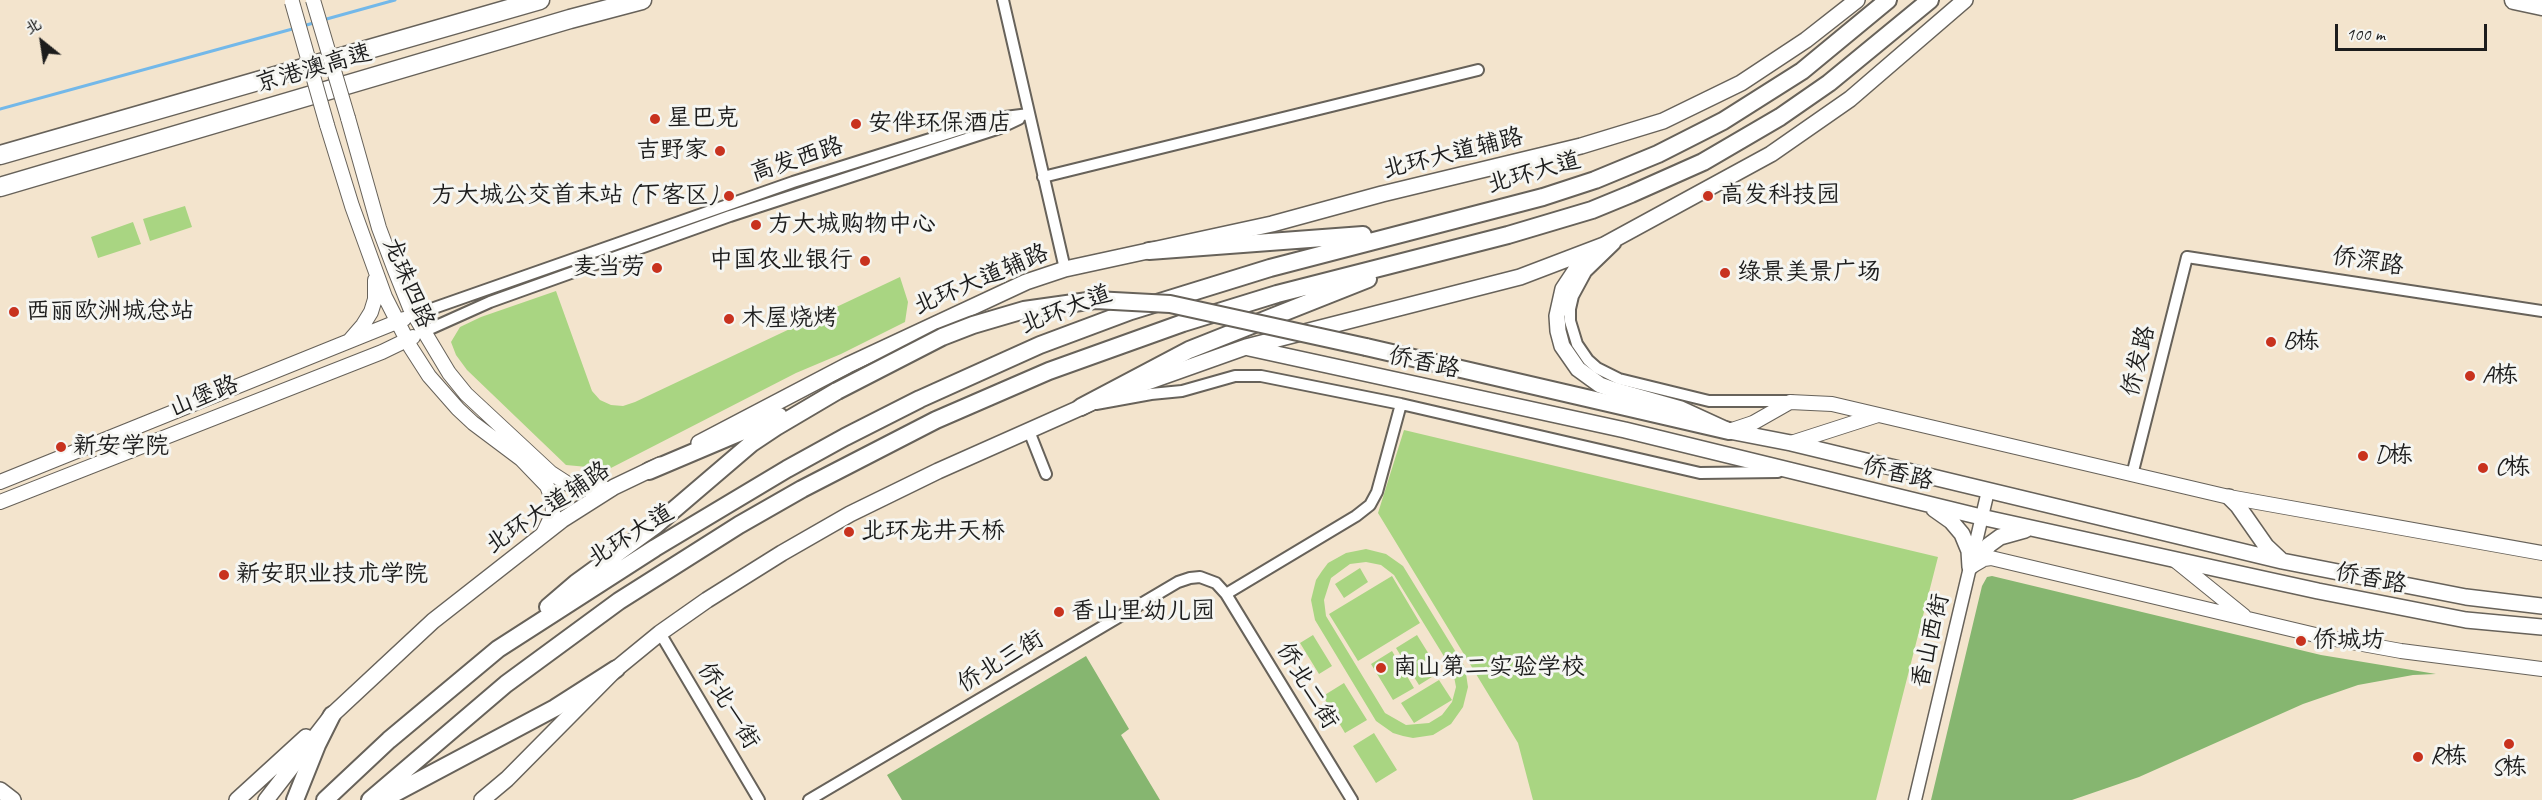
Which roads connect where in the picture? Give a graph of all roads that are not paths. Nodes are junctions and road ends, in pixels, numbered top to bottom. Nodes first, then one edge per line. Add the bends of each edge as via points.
1 (313, 0) edge
2 (540, 0) edge
3 (642, 0) edge
4 (1003, 0) edge
5 (1857, 0) edge
6 (1880, 0) edge
7 (1888, 0) edge
8 (1930, 0) edge
9 (1965, 0) edge
10 (2514, 0) edge
11 (292, 1) edge
12 (2542, 6) edge
13 (1865, 20) junction
14 (1478, 70) dead end
15 (1029, 114) junction
16 (0, 155) edge
17 (1043, 177) junction
18 (0, 187) edge
19 (1400, 232) junction
20 (1630, 232) junction
21 (1149, 250) junction
22 (2187, 257) joint
23 (1419, 258) junction
24 (373, 263) junction
25 (1065, 269) junction
26 (2542, 312) edge
27 (414, 315) junction
28 (397, 322) junction
29 (423, 332) junction
30 (407, 340) junction
31 (343, 345) junction
32 (1246, 347) junction
33 (837, 390) junction
34 (1797, 401) junction
35 (1401, 404) junction
36 (1081, 407) junction
37 (1880, 414) junction
38 (1029, 430) junction
39 (1729, 431) junction
40 (1791, 443) junction
41 (649, 471) junction
42 (1791, 471) junction
43 (1046, 474) dead end
44 (2132, 475) junction
45 (0, 482) edge
46 (610, 489) junction
47 (1988, 491) junction
48 (2229, 497) junction
49 (0, 502) edge
50 (1923, 503) junction
51 (2096, 517) junction
52 (1982, 518) junction
53 (2036, 530) junction
54 (543, 534) junction
55 (2090, 542) junction
56 (2542, 553) edge
57 (2176, 561) junction
58 (2282, 561) junction
59 (1970, 567) junction
60 (1226, 594) junction
61 (2542, 606) edge
62 (2247, 620) junction
63 (2542, 627) edge
64 (660, 633) junction
65 (498, 649) junction
66 (616, 669) junction
67 (2542, 669) edge
68 (332, 715) junction
69 (0, 790) edge
70 (13, 800) edge
71 (237, 800) edge
72 (266, 800) edge
73 (295, 800) edge
74 (325, 800) edge
75 (370, 800) edge
76 (382, 800) edge
77 (482, 800) edge
78 (759, 800) edge
79 (809, 800) edge
80 (1352, 800) edge
81 (1915, 800) edge

1 - 27 main road, 龙珠四路, bridge via 379,228
2 - 16 highway, 京港澳高速
3 - 18 highway, 京港澳高速
4 - 15 street
5 - 21 main road, 北环大道辅路 via 1741,83 1663,121 1581,146 1272,224
6 - 13 highway
7 - 13 highway, 北环大道
8 - 23 highway, 北环大道 via 1829,83 1703,162 1592,210
9 - 20 main road via 1878,76 1771,154
10 - 12 highway
11 - 24 main road, 龙珠四路, bridge via 352,206
13 - 19 highway, 北环大道 via 1802,71 1723,121 1658,154 1543,197
14 - 17 street
15 - 17 street
15 - 27 street, 高发西路 via 997,118 794,182
15 - 29 street, 高发西路 via 1000,128 791,195 563,276
17 - 25 street
19 - 21 highway
19 - 65 highway, 北环大道 via 1131,311 1040,345 920,399 748,492
20 - 32 main road via 1520,277
20 - 34 street via 1591,266 1573,296 1573,333 1588,360 1619,379 1709,400
20 - 39 main road, 侨香路 via 1586,260 1569,277 1557,316 1562,346 1578,369 1600,385 1682,409
21 - 25 main road, 北环大道辅路
22 - 26 street, 侨深路
22 - 44 street, 侨发路
23 - 36 highway via 1189,350
23 - 75 highway, 北环大道 via 1228,309 1094,354 936,420 831,474 740,525 590,621 506,684
24 - 28 main road, 龙珠四路
24 - 31 main road via 376,286 371,312
25 - 41 main road, 北环大道辅路 via 929,325 765,407
27 - 28 main road, 山堡路
27 - 29 main road, 龙珠四路
28 - 30 main road, 龙珠四路
28 - 31 main road, 山堡路
29 - 30 main road, 山堡路
29 - 46 main road, 龙珠四路 via 466,394 551,473 582,489
30 - 49 main road, 山堡路
30 - 54 main road, 龙珠四路 via 429,376 458,409 521,459 547,486 553,513
31 - 45 main road, 山堡路
32 - 36 main road
32 - 42 main road, 侨香路 via 1625,430
33 - 39 highway, bridge via 973,325 1023,310 1095,300 1170,304
33 - 41 highway
33 - 65 highway via 752,444
34 - 37 main road
34 - 39 main road
35 - 36 street via 1248,375 1182,391
35 - 42 street via 1700,473
35 - 60 street via 1370,505
36 - 38 main road
37 - 40 main road
37 - 44 main road
38 - 43 street
38 - 64 main road via 850,514
39 - 40 main road, 侨香路
40 - 47 main road, 侨香路
41 - 46 main road, 北环大道辅路
42 - 50 main road, 侨香路
44 - 48 main road
46 - 54 main road, 北环大道辅路
47 - 51 main road, 侨香路
47 - 52 street, 香山西街
48 - 56 main road
48 - 58 main road
50 - 52 main road, 侨香路
50 - 59 main road via 1945,516 1962,534
51 - 55 main road
51 - 58 main road, 侨香路
52 - 53 main road, 侨香路
52 - 59 street, 香山西街
53 - 55 main road, 侨香路
53 - 59 main road via 2000,537
54 - 68 main road, 北环大道辅路 via 433,621
55 - 57 main road, 侨香路
57 - 62 main road
57 - 63 main road, 侨香路 via 2466,620
58 - 61 main road, 侨香路 via 2466,597
59 - 62 main road via 1984,559 2001,560
59 - 81 street, 香山西街
60 - 79 street, 侨北三街 via 1216,583 1200,577 1178,582
60 - 80 street, 侨北二街
62 - 67 main road via 2401,651
64 - 66 main road
64 - 78 street, 侨北一街
65 - 74 highway, 北环大道 via 389,740
66 - 76 highway via 555,708
66 - 77 main road via 507,780
68 - 71 main road
68 - 72 main road, 北环大道辅路
68 - 73 highway
69 - 70 main road

